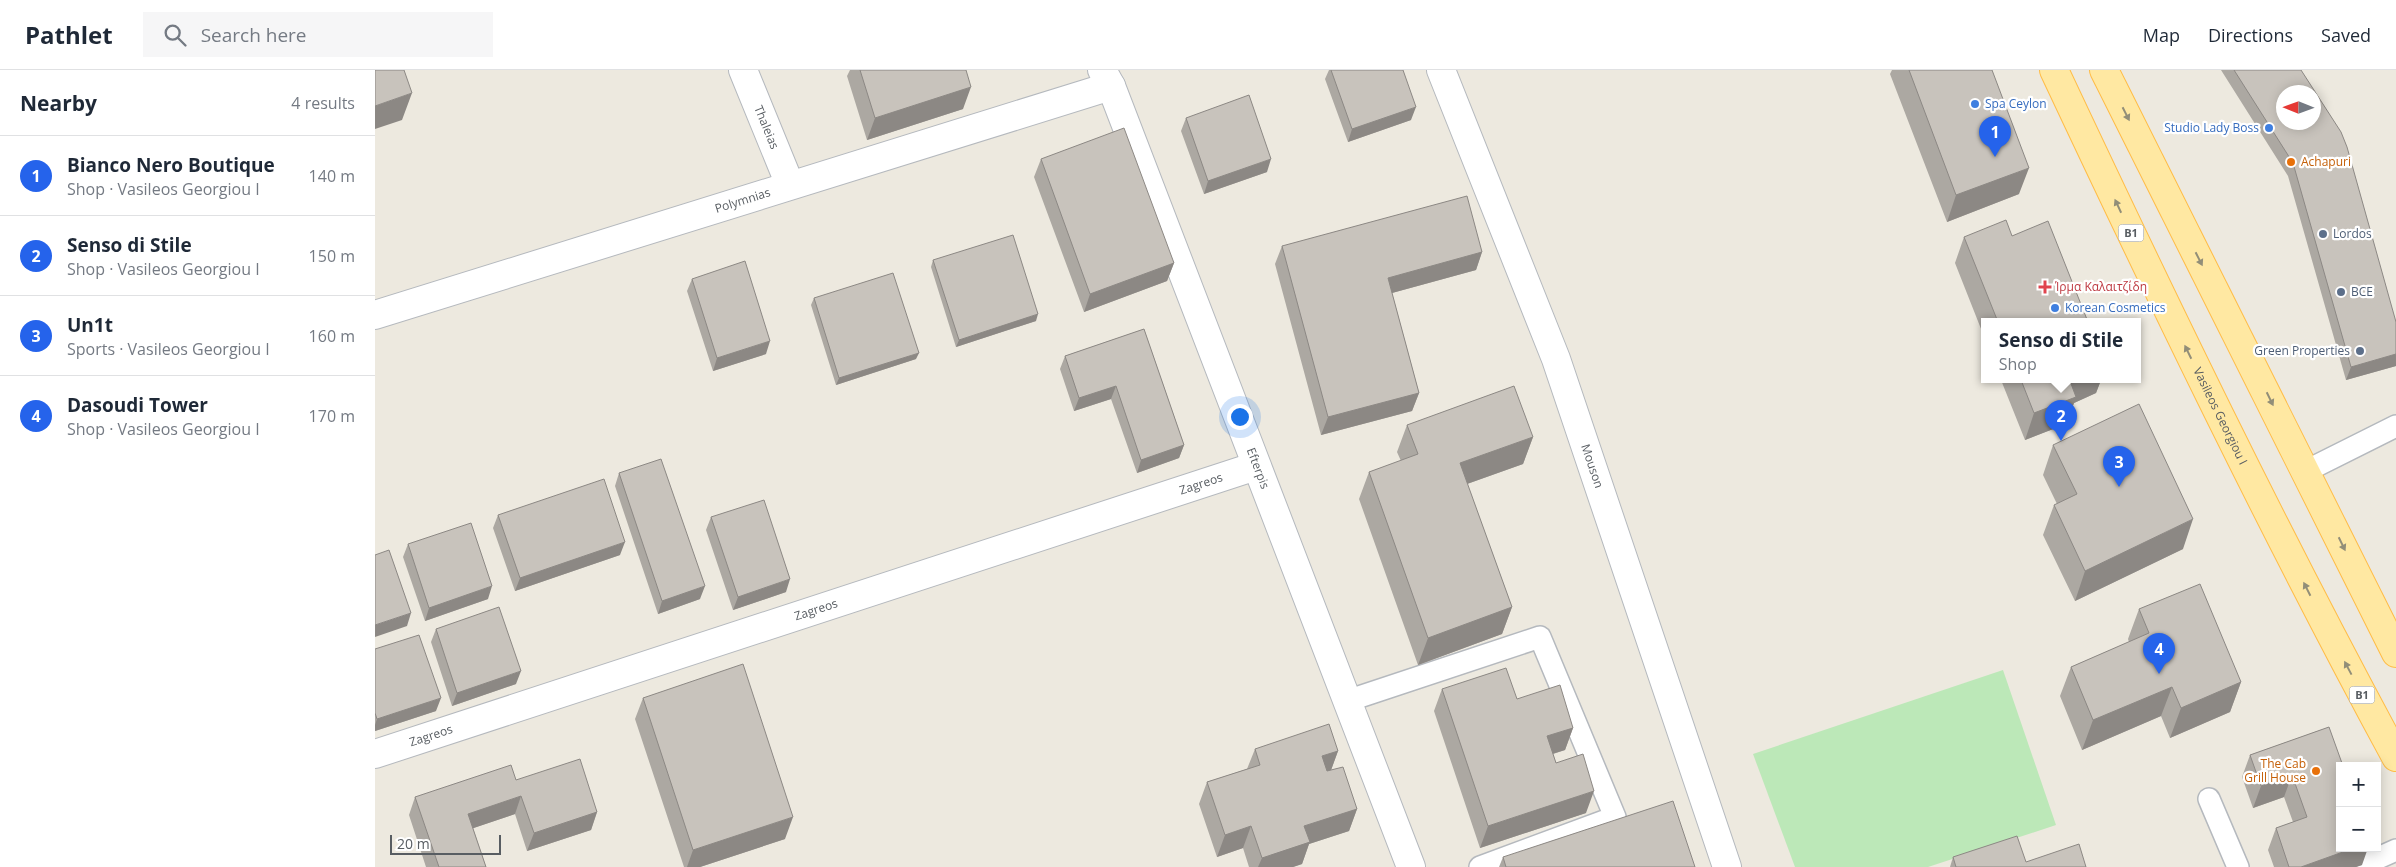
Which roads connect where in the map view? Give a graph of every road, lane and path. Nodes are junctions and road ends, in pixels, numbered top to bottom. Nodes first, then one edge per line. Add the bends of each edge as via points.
1 (743, 70) edge
2 (1441, 70) edge
3 (2054, 70) edge
4 (2104, 70) edge
5 (1107, 78) edge
6 (790, 185) junction
7 (375, 315) edge
8 (2396, 426) edge
9 (1257, 466) junction
10 (2305, 471) junction
11 (2396, 653) edge
12 (1347, 701) junction
13 (375, 754) edge
14 (2396, 757) edge
15 (2209, 799) dead end
16 (2396, 850) edge
17 (1411, 867) edge
18 (1480, 867) edge
19 (1727, 867) edge
20 (2237, 867) edge
21 (2358, 867) edge

1 - 6 street, Thaleias
2 - 19 street, Mouson via 1556,359
14 -> 3 main road, Vasileos Georgiou I / B1 via 2227,431
4 -> 10 main road
5 - 6 street, Polymnias
5 - 9 street, Efterpis
6 - 7 street, Polymnias
8 - 10 lane
9 - 12 street, Efterpis
9 - 13 street, Zagreos
10 -> 11 main road
12 - 17 street, Efterpis
12 - 18 lane via 1540,637 1615,817
15 - 20 lane
16 - 21 lane

